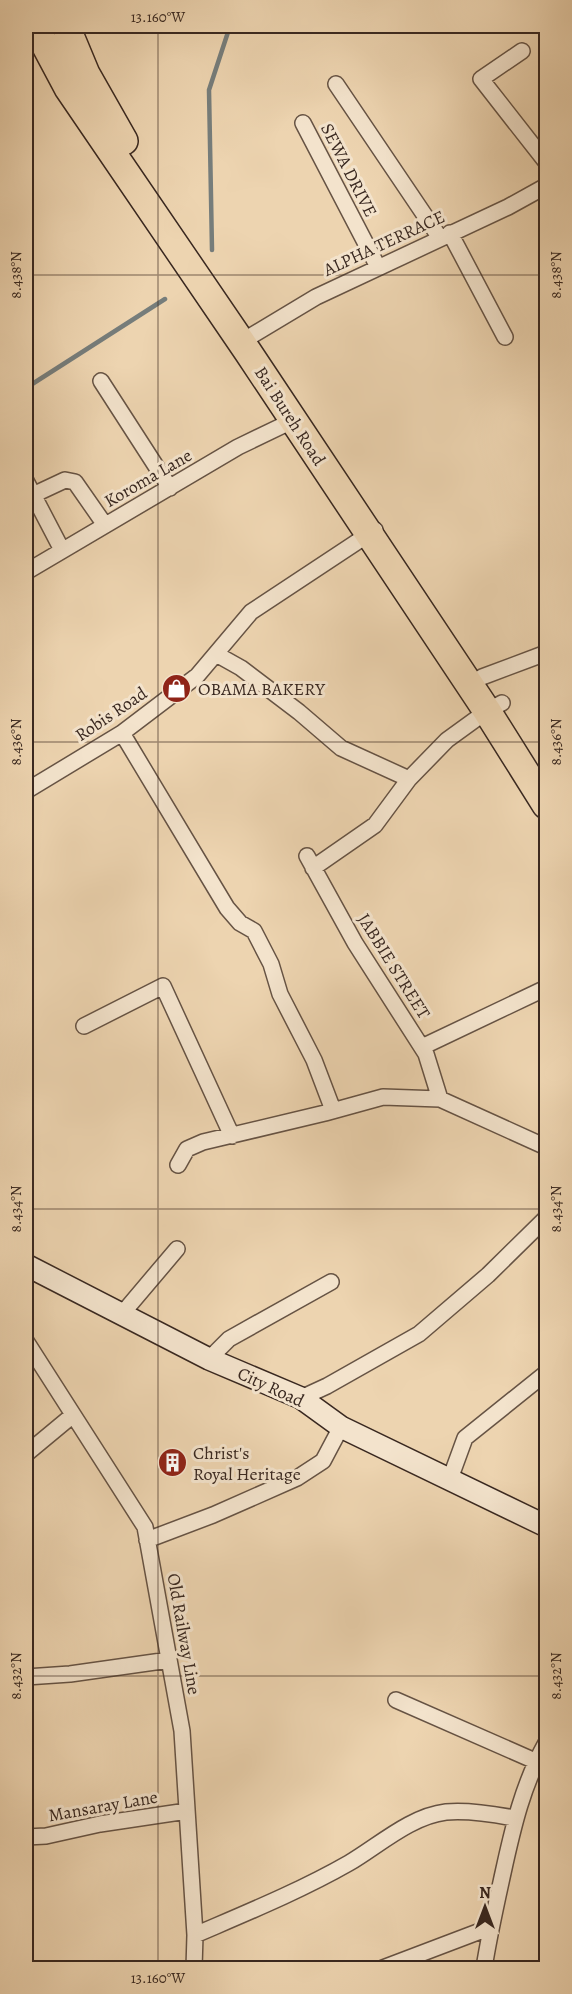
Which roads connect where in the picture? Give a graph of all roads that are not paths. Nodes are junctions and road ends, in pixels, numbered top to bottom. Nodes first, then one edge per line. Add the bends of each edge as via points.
1 (66, 26) edge
2 (33, 34) edge
3 (522, 51) dead end
4 (336, 84) dead end
5 (303, 123) dead end
6 (546, 162) edge
7 (546, 186) edge
8 (445, 236) junction
9 (378, 267) junction
10 (505, 337) dead end
11 (245, 340) junction
12 (101, 381) dead end
13 (292, 421) junction
14 (26, 481) edge
15 (170, 488) junction
16 (33, 495) junction
17 (105, 525) junction
18 (374, 530) junction
19 (62, 550) junction
20 (26, 572) edge
21 (546, 653) edge
22 (216, 654) junction
23 (482, 676) junction
24 (494, 707) junction
25 (122, 733) junction
26 (546, 772) edge
27 (409, 778) junction
28 (26, 791) edge
29 (546, 805) edge
30 (546, 988) edge
31 (84, 1026) dead end
32 (422, 1047) junction
33 (440, 1099) junction
34 (333, 1110) junction
35 (232, 1136) junction
36 (546, 1147) edge
37 (178, 1165) dead end
38 (546, 1218) edge
39 (177, 1249) dead end
40 (26, 1265) edge
41 (331, 1282) dead end
42 (122, 1314) junction
43 (26, 1341) edge
44 (209, 1359) junction
45 (546, 1373) edge
46 (301, 1398) junction
47 (73, 1415) junction
48 (339, 1431) junction
49 (360, 1445) dead end
50 (26, 1454) edge
51 (450, 1479) junction
52 (546, 1526) edge
53 (147, 1540) junction
54 (169, 1660) junction
55 (26, 1677) edge
56 (396, 1700) dead end
57 (546, 1743) edge
58 (535, 1761) junction
59 (187, 1811) junction
60 (514, 1818) junction
61 (26, 1837) edge
62 (491, 1927) junction
63 (195, 1935) junction
64 (194, 1968) edge
65 (383, 1968) edge
66 (484, 1968) edge

1 - 11 highway, Bai Bureh Road via 86,74
2 - 11 highway, Bai Bureh Road
3 - 6 street via 481,79
4 - 8 street
5 - 9 street, SEWA DRIVE
7 - 8 street, ALPHA TERRACE
8 - 9 street, ALPHA TERRACE
8 - 10 street
9 - 11 street, ALPHA TERRACE via 316,297
11 - 13 highway, Bai Bureh Road
11 - 18 highway, Bai Bureh Road
12 - 15 street
13 - 15 street, Koroma Lane via 238,447
13 - 18 highway, Bai Bureh Road
14 - 16 street
15 - 17 street, Koroma Lane
16 - 17 street via 65,480 75,482
16 - 19 street
17 - 19 street, Koroma Lane
18 - 22 street, Robis Road via 251,612
18 - 23 highway, Bai Bureh Road
18 - 24 highway, Bai Bureh Road
19 - 20 street, Koroma Lane
21 - 23 street
22 - 25 street, Robis Road via 197,676
22 - 27 street via 291,705 341,748
23 - 24 highway, Bai Bureh Road
24 - 26 highway, Bai Bureh Road
24 - 27 street via 447,740
24 - 29 highway, Bai Bureh Road
25 - 28 street, Robis Road
25 - 34 street via 227,908 254,932
27 - 32 street, JABBIE STREET via 375,825 310,862 355,943
30 - 32 street
31 - 35 street via 163,986
32 - 33 street, JABBIE STREET
33 - 34 street via 383,1097
33 - 36 street
34 - 35 street
35 - 37 street via 187,1149
38 - 46 street via 419,1334
39 - 42 street
40 - 42 main road, City Road
41 - 44 street via 230,1339
42 - 44 main road, City Road
43 - 47 street, Old Railway Line
44 - 46 main road, City Road
45 - 51 street via 465,1438
46 - 48 main road, City Road
47 - 50 street
47 - 53 street, Old Railway Line via 145,1527
48 - 49 street
48 - 51 main road, City Road
48 - 53 street via 323,1461 297,1478
51 - 52 main road, City Road
53 - 54 street, Old Railway Line
54 - 55 street
54 - 59 street, Old Railway Line via 182,1731
56 - 58 street
57 - 58 street
58 - 60 street
59 - 61 street, Mansaray Lane
59 - 63 street, Old Railway Line
60 - 62 street
60 - 63 street via 445,1812 409,1824 348,1863
62 - 65 street
62 - 66 street
63 - 64 street, Old Railway Line

